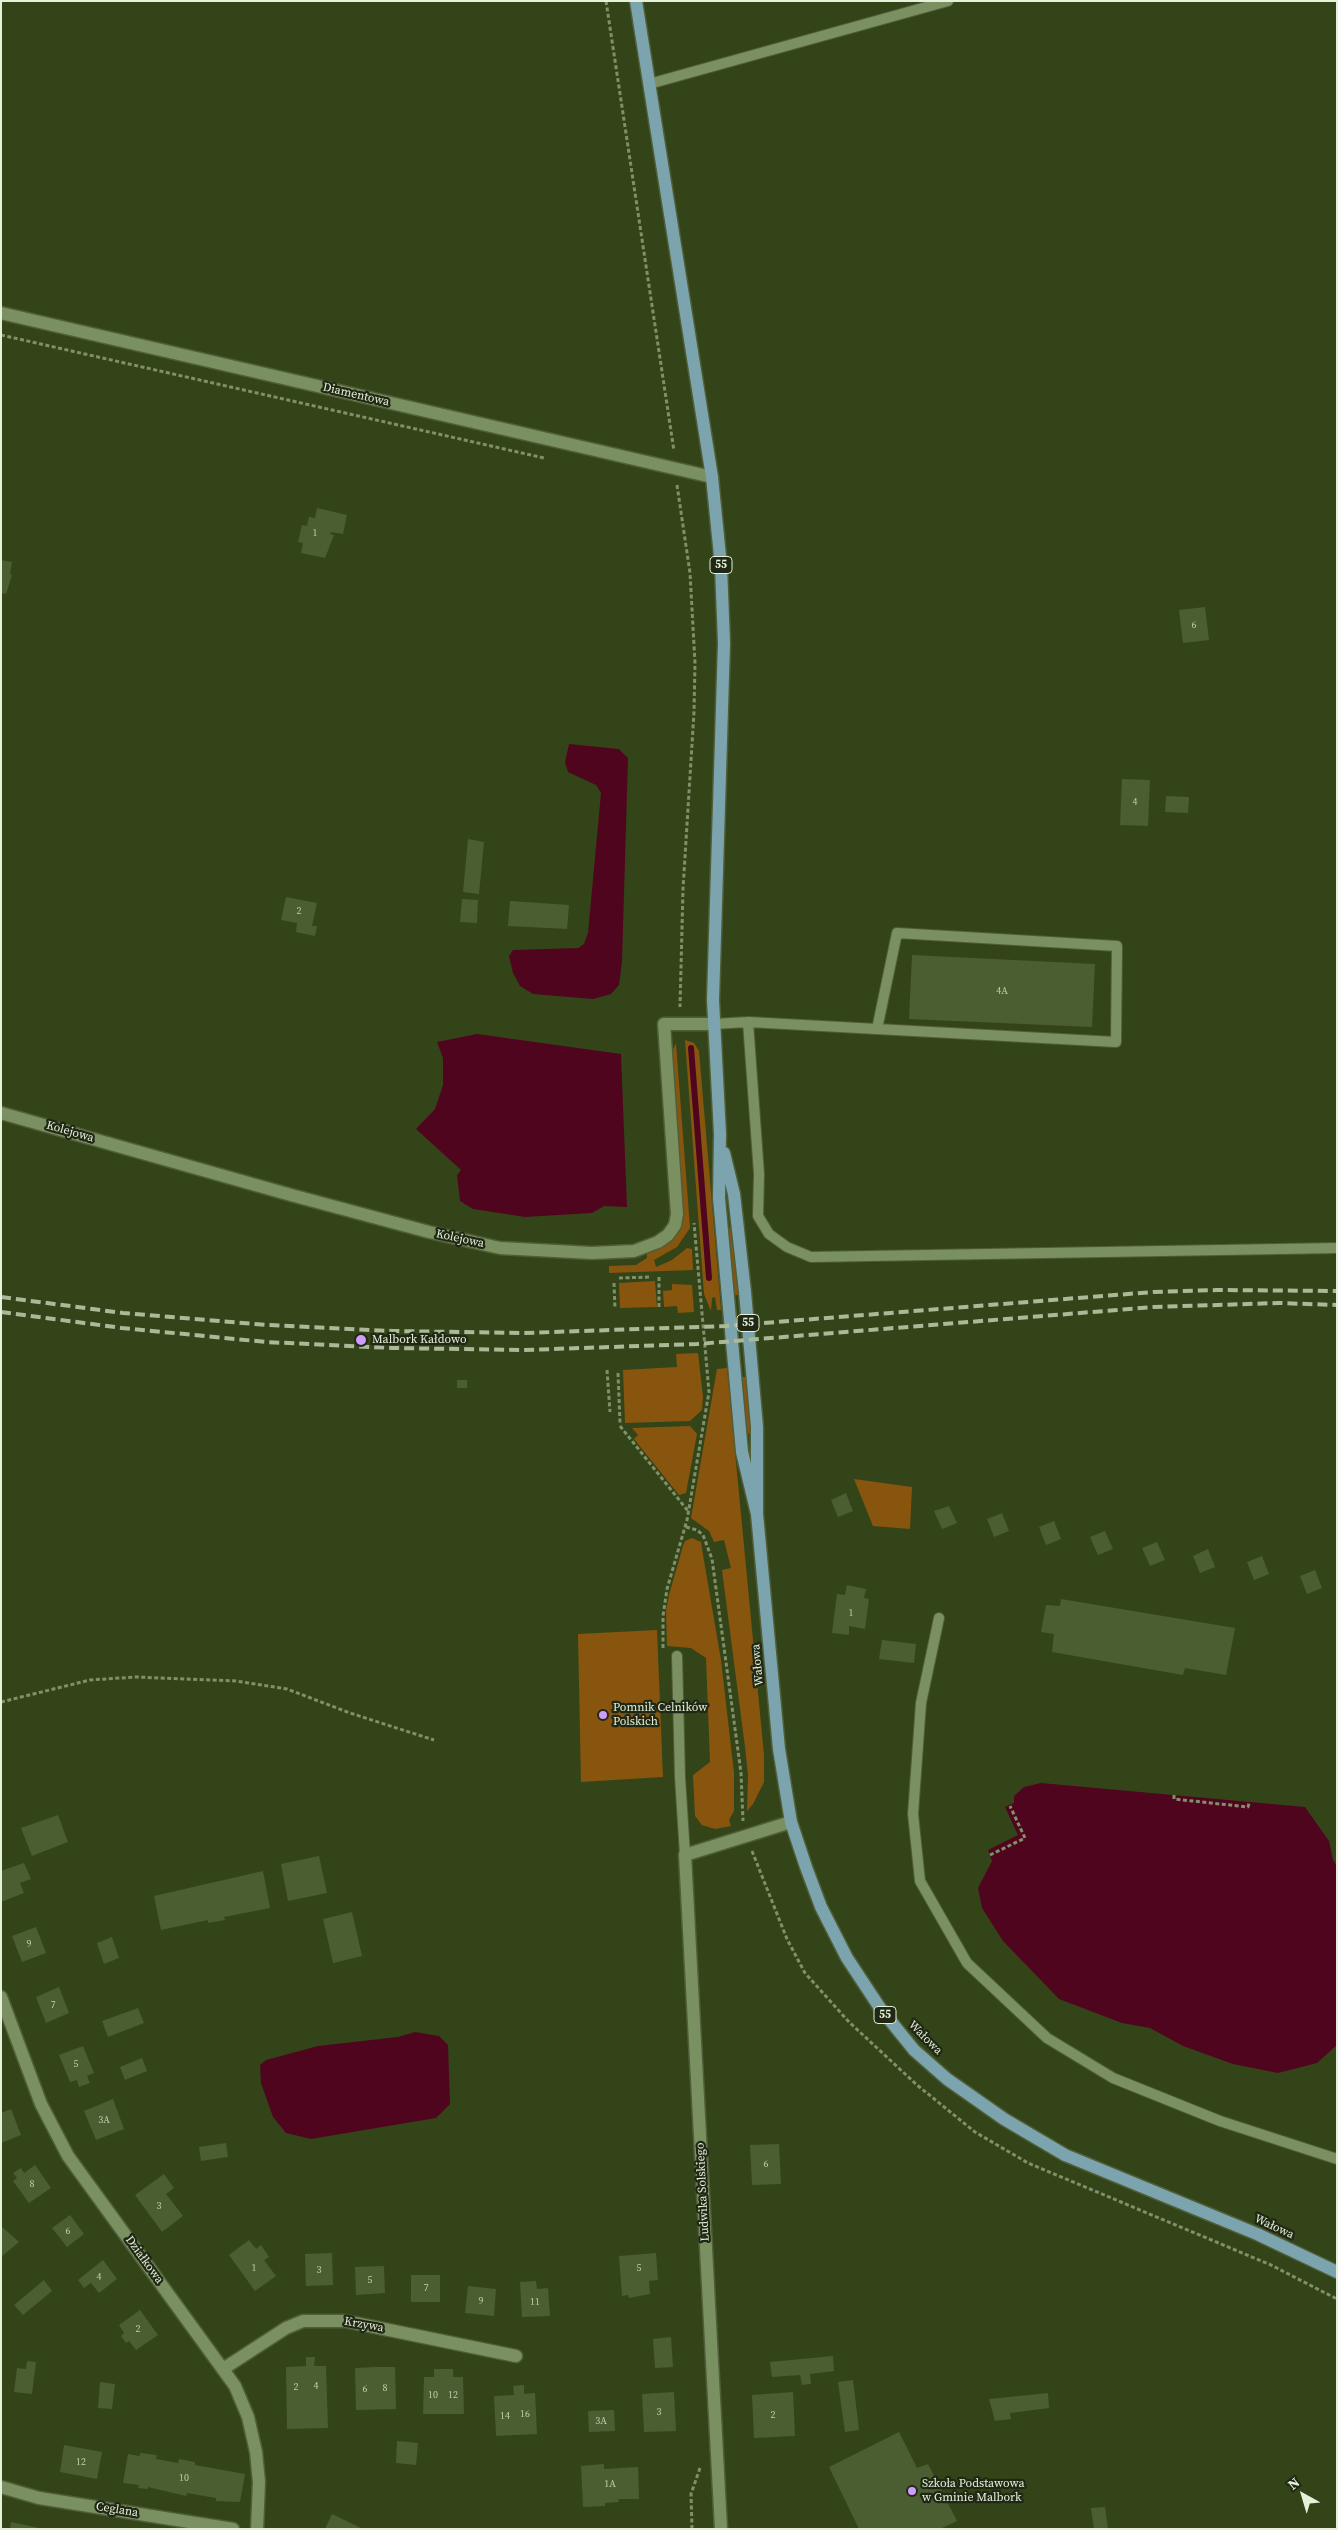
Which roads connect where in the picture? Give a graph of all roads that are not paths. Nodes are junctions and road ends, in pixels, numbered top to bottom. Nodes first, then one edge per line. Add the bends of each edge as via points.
1 (636, 1) edge
2 (948, 1) edge
3 (649, 84) junction
4 (1, 312) edge
5 (712, 477) junction
6 (748, 1022) junction
7 (714, 1024) junction
8 (877, 1029) junction
9 (1, 1113) edge
10 (720, 1134) junction
11 (1337, 1248) edge
12 (757, 1514) junction
13 (939, 1618) dead end
14 (677, 1656) dead end
15 (791, 1822) junction
16 (685, 1855) junction
17 (1, 1997) edge
18 (1337, 2159) edge
19 (1337, 2272) edge
20 (516, 2356) dead end
21 (223, 2369) junction
22 (1, 2487) edge
23 (233, 2529) edge
24 (257, 2529) edge
25 (721, 2529) edge

1 - 3 main road, 55
2 - 3 lane
3 - 5 main road, 55
4 - 5 street, Diamentowa
5 - 7 main road, 55 via 721,566 724,643 713,955
6 - 7 lane
6 - 8 lane
6 - 11 lane via 759,1174 758,1216 769,1234 811,1257
7 - 9 street, Kolejowa via 664,1024 677,1214 668,1235 634,1251 592,1253 500,1248 290,1196
7 - 10 main road, 55
8 - 8 lane via 1116,1042 1117,946 897,933
10 - 12 main road, 55 via 734,1194 745,1292 758,1443
10 - 12 main road, 55 via 719,1198 734,1376 742,1452
12 - 15 main road, Wałowa / 55 via 779,1749
13 - 18 lane via 921,1703 913,1814 920,1880 966,1963 1047,2038 1113,2078 1220,2121
14 - 16 lane
15 - 16 street
15 - 19 main road, Wałowa / 55 via 817,1898 847,1958 914,2050 947,2079 1004,2119 1065,2155 1257,2234
16 - 25 street, Ludwika Solskiego
17 - 21 street, Działkowa via 41,2104 68,2156
20 - 21 street, Krzywa via 345,2321 303,2321 279,2332
21 - 24 street, Działkowa via 235,2386 248,2417 256,2452 259,2482
22 - 23 street, Ceglana via 39,2498

